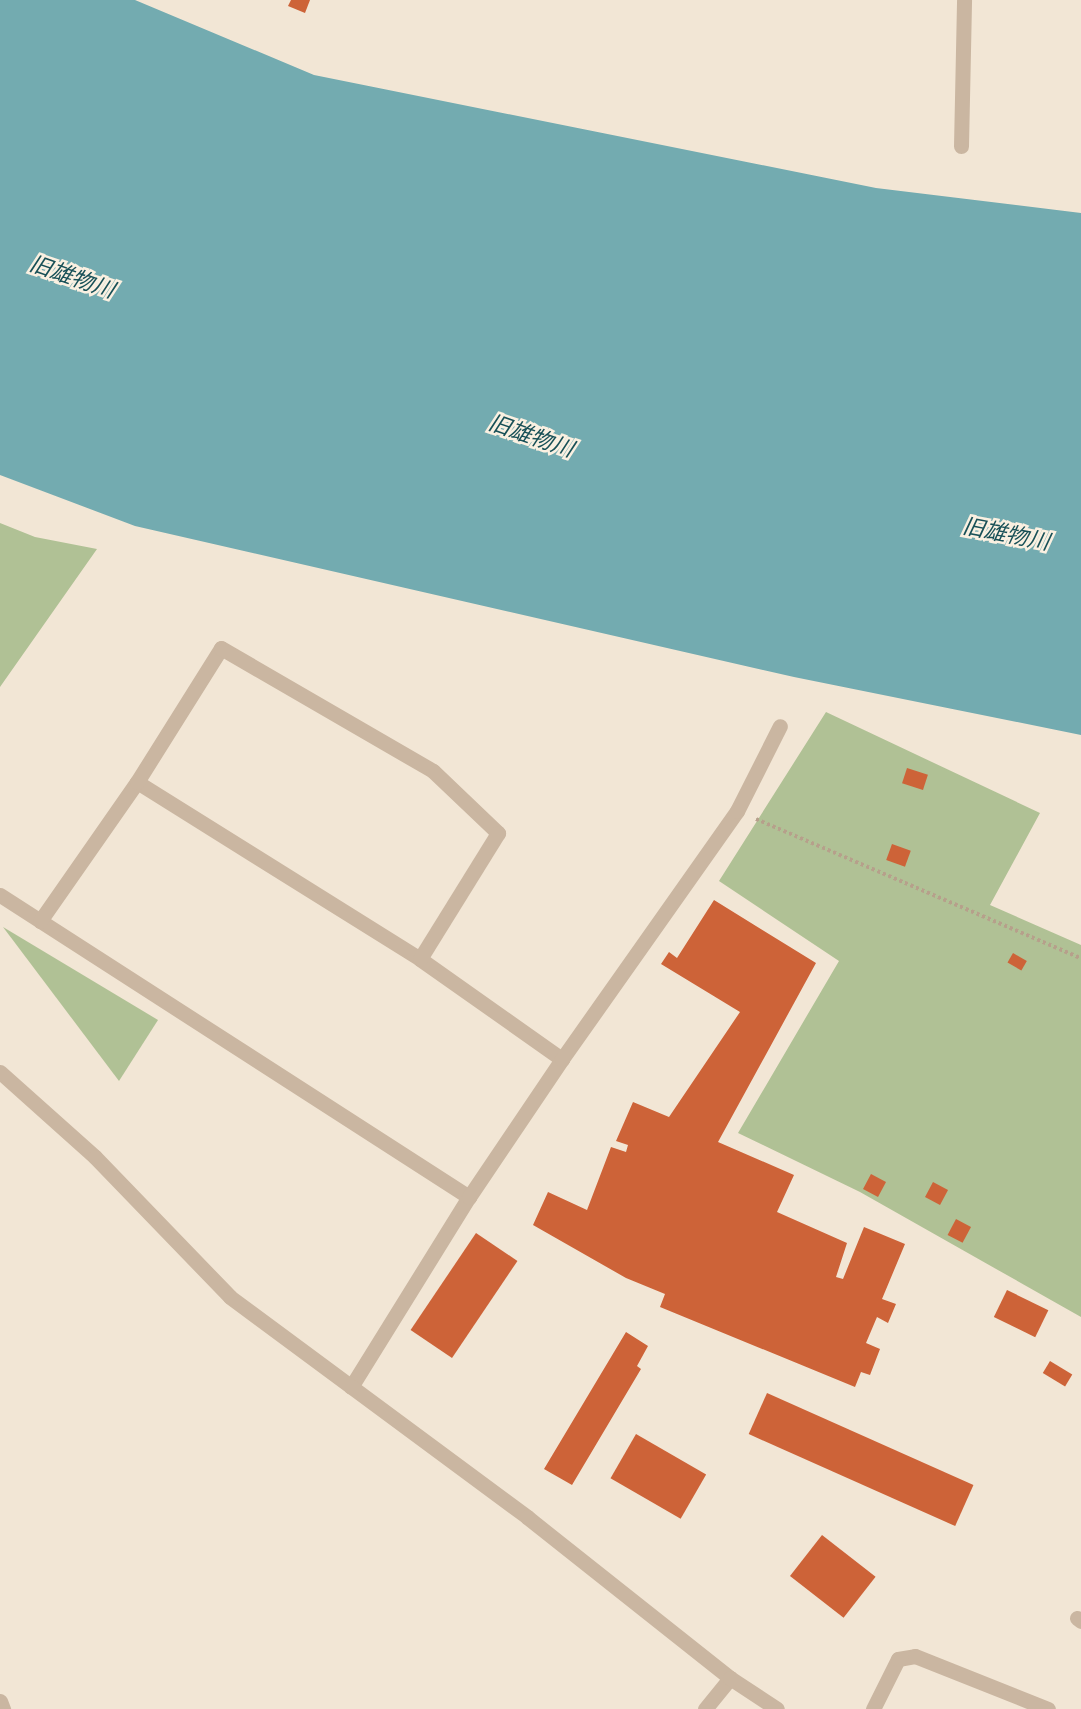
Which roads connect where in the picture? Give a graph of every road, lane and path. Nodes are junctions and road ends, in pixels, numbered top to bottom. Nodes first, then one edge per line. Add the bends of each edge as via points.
1 (964, 0) edge
2 (961, 146) dead end
3 (780, 726) dead end
4 (137, 782) junction
5 (737, 811) junction
6 (0, 895) edge
7 (40, 921) junction
8 (1081, 958) edge
9 (420, 959) junction
10 (562, 1059) junction
11 (0, 1072) edge
12 (470, 1197) junction
13 (351, 1386) junction
14 (730, 1678) junction
15 (0, 1701) edge
16 (3, 1709) edge
17 (705, 1709) edge
18 (777, 1709) edge
19 (873, 1709) edge
20 (1048, 1709) edge

1 - 2 street
3 - 5 street
4 - 7 street
4 - 9 street
4 - 9 street via 221,648 433,771 498,833
5 - 8 path
5 - 10 street
6 - 7 street
7 - 12 street
9 - 10 street
10 - 12 street
11 - 13 street via 95,1157 230,1297
12 - 13 street
13 - 14 street via 584,1560
14 - 17 street
14 - 18 street
15 - 16 street
19 - 20 street via 898,1659 915,1656

